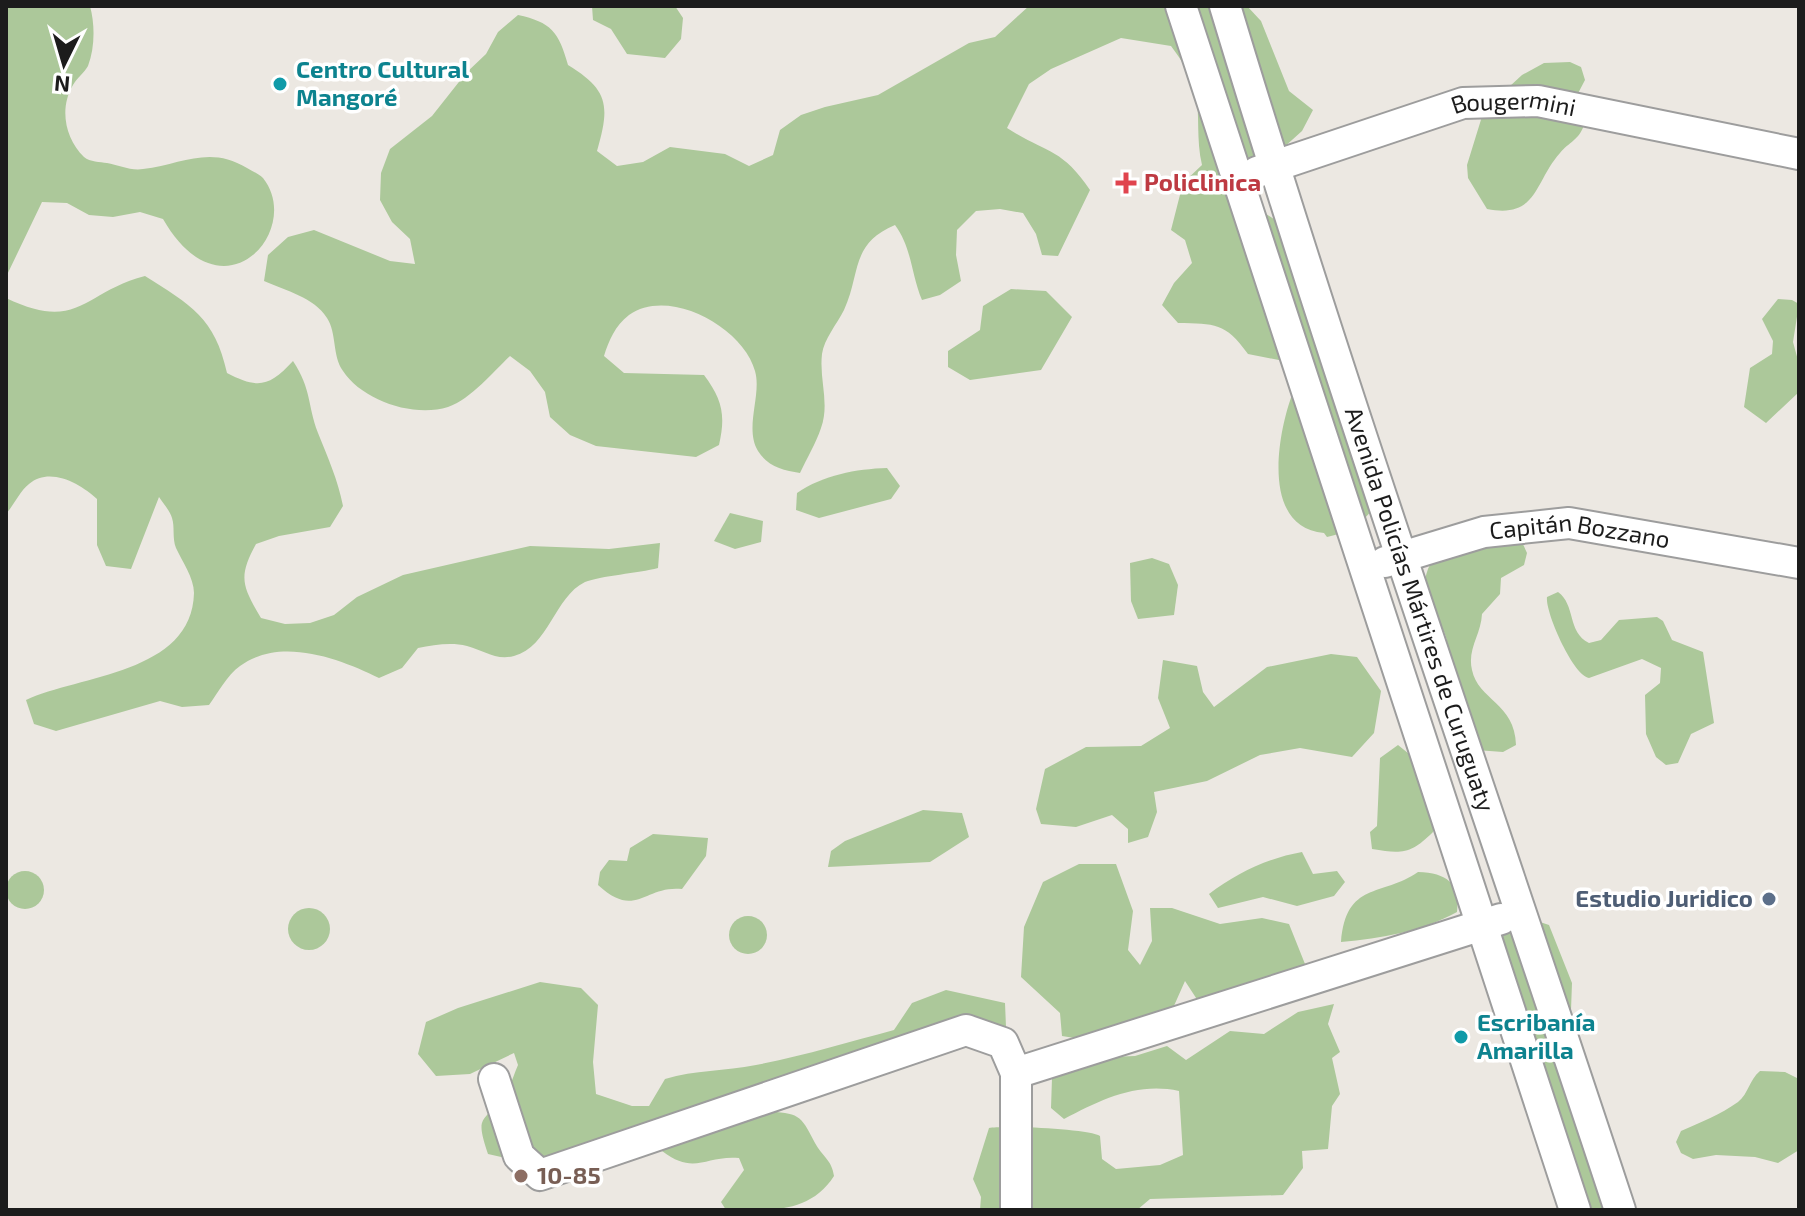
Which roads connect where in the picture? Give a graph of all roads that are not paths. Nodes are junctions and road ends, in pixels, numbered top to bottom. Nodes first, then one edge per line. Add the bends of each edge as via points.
1 (1181, 6) edge
2 (1225, 6) edge
3 (1799, 154) edge
4 (1273, 166) junction
5 (1236, 179) junction
6 (1401, 556) junction
7 (1799, 563) edge
8 (1364, 569) junction
9 (1522, 911) junction
10 (1482, 926) junction
11 (1016, 1073) junction
12 (494, 1079) dead end
13 (1016, 1210) edge
14 (1575, 1210) edge
15 (1620, 1210) edge

1 - 5 street, Avenida Policías Mártires de Curuguaty
2 - 4 street, Avenida Policías Mártires de Curuguaty
3 - 4 street, Bougermini via 1538,101 1463,103
4 - 5 street, Bougermini
4 - 6 street, Avenida Policías Mártires de Curuguaty
5 - 8 street, Avenida Policías Mártires de Curuguaty
6 - 7 street, Capitán Bozzano via 1484,532 1569,523
6 - 8 street, Capitán Bozzano
6 - 9 street, Avenida Policías Mártires de Curuguaty
8 - 10 street, Avenida Policías Mártires de Curuguaty
9 - 10 street
9 - 15 street, Avenida Policías Mártires de Curuguaty
10 - 11 street
10 - 14 street, Avenida Policías Mártires de Curuguaty
11 - 12 street via 1003,1043 966,1030 540,1175 519,1156
11 - 13 street

